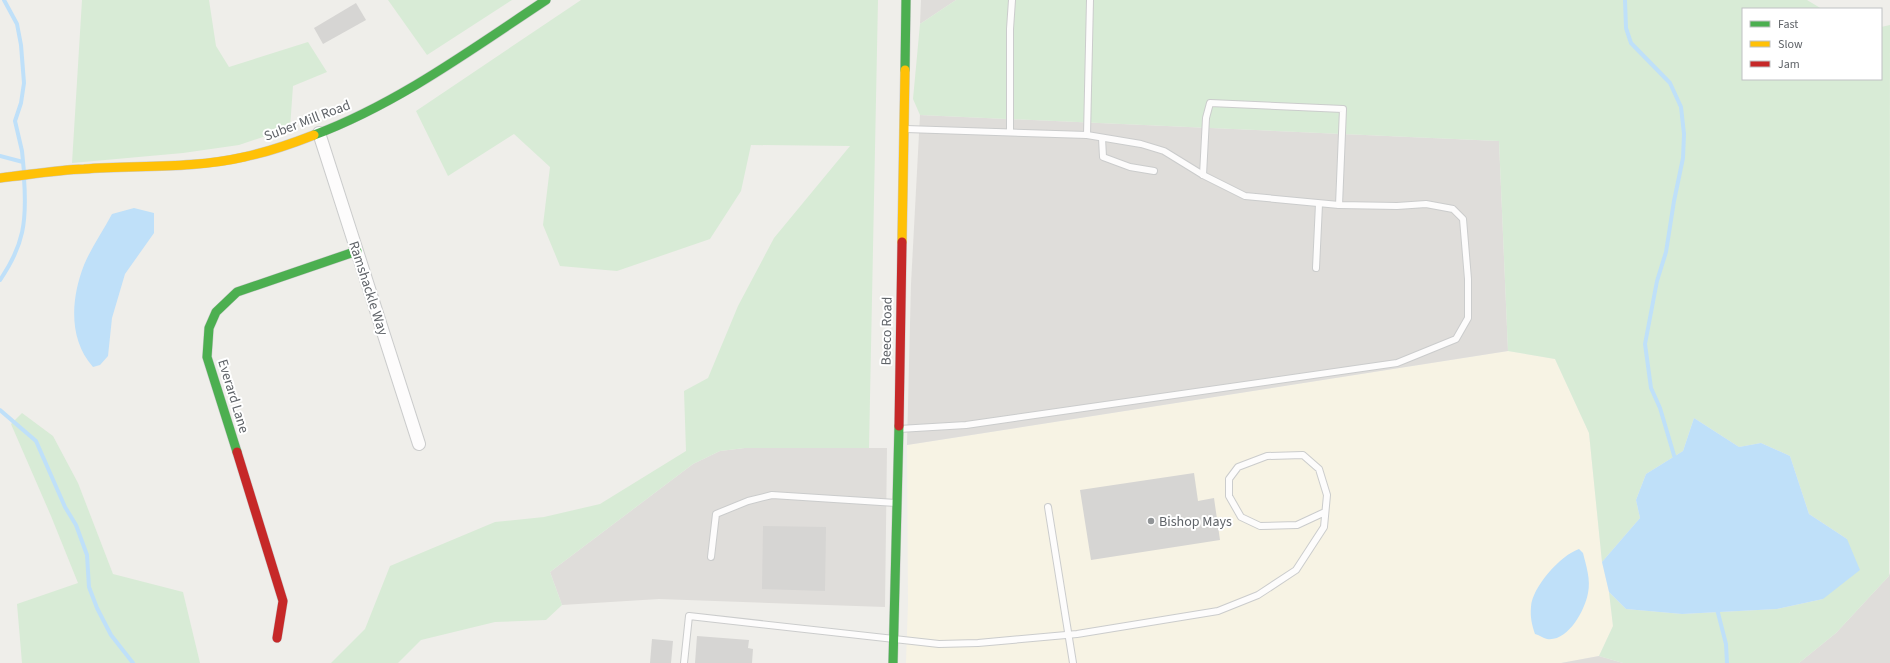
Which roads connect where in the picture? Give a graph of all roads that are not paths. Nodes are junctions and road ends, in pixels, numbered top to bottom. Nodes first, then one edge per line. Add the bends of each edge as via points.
1 (546, 0) edge
2 (906, 0) edge
3 (1012, 0) edge
4 (1090, 0) edge
5 (904, 129) junction
6 (1010, 132) junction
7 (319, 133) junction
8 (1087, 135) junction
9 (1102, 138) junction
10 (1154, 171) dead end
11 (1203, 175) junction
12 (5, 178) edge
13 (1318, 204) junction
14 (1339, 205) junction
15 (357, 251) junction
16 (1316, 268) dead end
17 (898, 429) junction
18 (419, 444) dead end
19 (898, 503) junction
20 (1048, 507) dead end
21 (1325, 512) junction
22 (711, 557) dead end
23 (1068, 635) junction
24 (277, 638) dead end
25 (893, 640) junction
26 (684, 663) edge
27 (893, 663) edge
28 (1073, 663) edge

1 - 7 street, Suber Mill Road via 394,96
2 - 5 street, Beeco Road
3 - 6 lane
4 - 8 lane
5 - 6 lane
5 - 17 street, Beeco Road
6 - 8 lane
7 - 12 street, Suber Mill Road via 285,146 208,163 63,170
7 - 15 street, Ramshackle Way
8 - 9 lane
9 - 10 lane via 1103,157 1130,167
9 - 11 lane via 1141,144 1164,151
11 - 13 lane via 1245,196
11 - 14 lane via 1206,118 1210,103 1343,109
13 - 14 lane
13 - 16 lane
14 - 17 lane via 1426,204 1452,209 1463,219 1468,318 1456,339 1397,363 966,425
15 - 18 street, Ramshackle Way
15 - 24 street, Everard Lane via 238,292 225,301 216,312 207,334 207,357 283,601
17 - 19 street, Beeco Road
19 - 22 lane via 772,495 748,500 716,514
19 - 25 street, Beeco Road
20 - 23 lane
21 - 21 lane via 1327,495 1320,469 1303,455 1267,456 1238,467 1229,479 1229,496 1241,517 1260,526 1297,525
21 - 23 lane via 1324,527 1296,570 1258,595 1218,611
23 - 25 lane via 978,643 939,644
23 - 28 lane
25 - 26 lane via 689,616
25 - 27 street, Beeco Road

